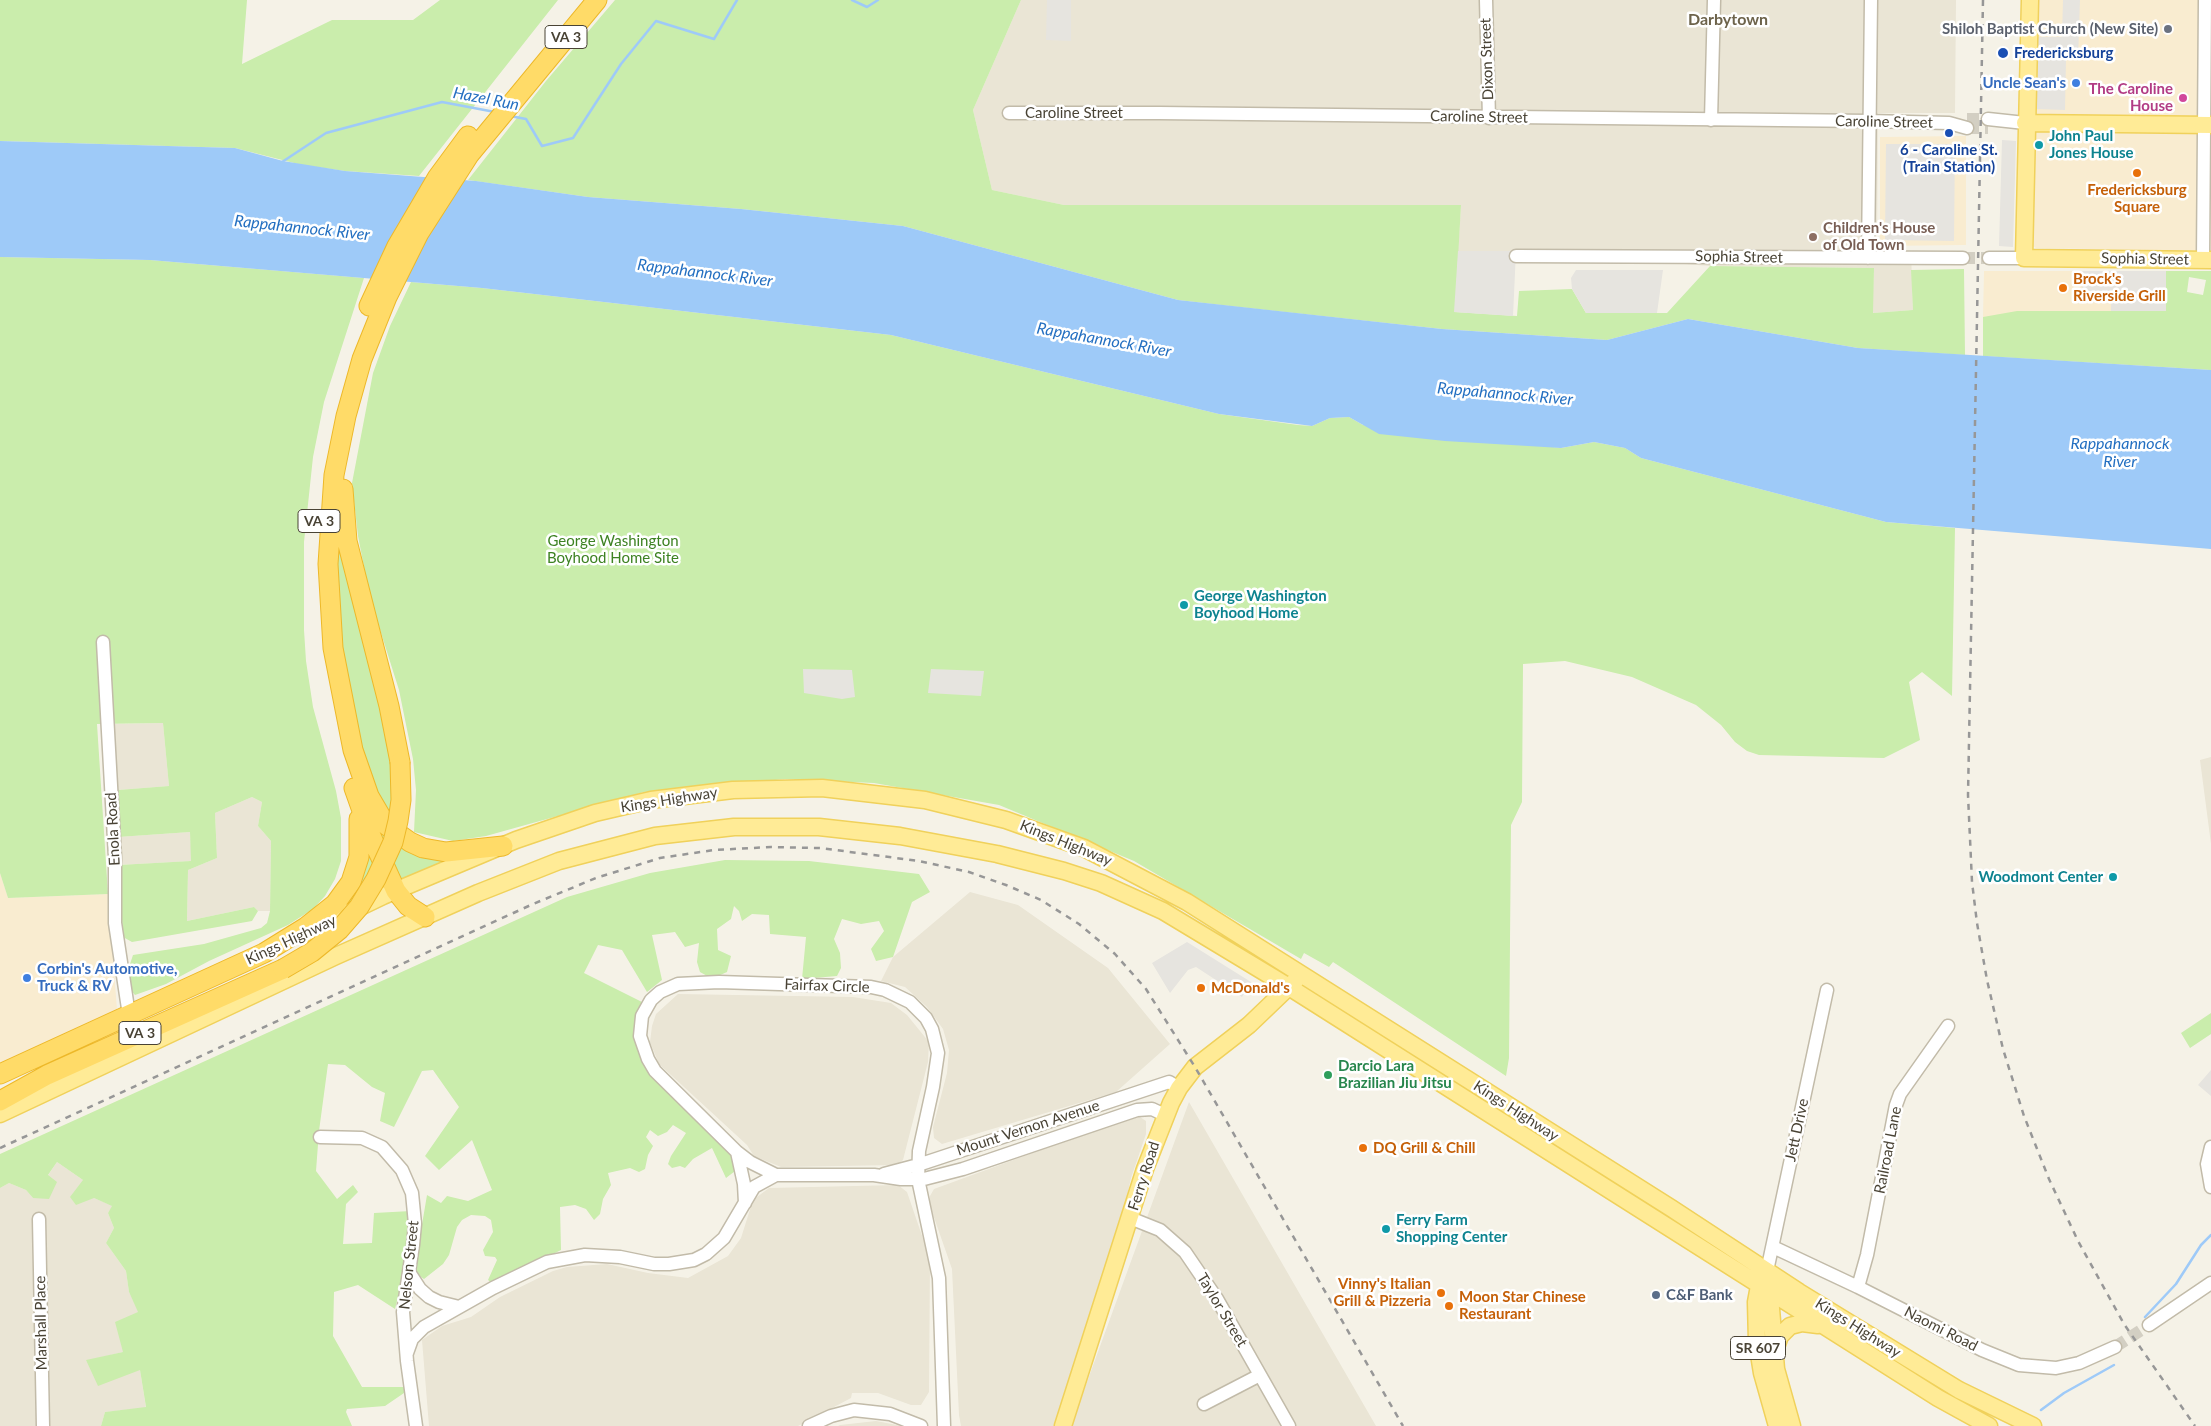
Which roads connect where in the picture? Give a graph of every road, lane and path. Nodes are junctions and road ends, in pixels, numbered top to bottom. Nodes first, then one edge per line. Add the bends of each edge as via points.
1 (581, 0) edge
2 (597, 0) edge
3 (1486, 0) edge
4 (1714, 0) edge
5 (1871, 0) edge
6 (2030, 0) edge
7 (2205, 0) edge
8 (529, 74) junction
9 (1009, 113) dead end
10 (1489, 118) junction
11 (1711, 120) junction
12 (1869, 122) junction
13 (2020, 123) junction
14 (1967, 124) tunnel mouth
15 (1988, 124) tunnel mouth
16 (2208, 125) edge
17 (1516, 256) dead end
18 (1868, 258) junction
19 (1963, 258) tunnel mouth
20 (1989, 258) tunnel mouth
21 (2024, 258) junction
22 (2207, 260) edge
23 (368, 326) junction
24 (353, 391) junction
25 (103, 642) dead end
26 (352, 784) junction
27 (503, 846) junction
28 (396, 891) junction
29 (425, 917) junction
30 (264, 953) junction
31 (1302, 974) junction
32 (1289, 987) junction
33 (1827, 990) dead end
34 (129, 1015) junction
35 (1948, 1026) dead end
36 (0, 1074) edge
37 (1179, 1088) junction
38 (0, 1100) edge
39 (0, 1114) edge
40 (1165, 1115) junction
41 (320, 1137) dead end
42 (2211, 1147) edge
43 (737, 1152) junction
44 (918, 1165) junction
45 (776, 1175) junction
46 (874, 1175) junction
47 (918, 1179) junction
48 (2211, 1187) edge
49 (745, 1203) junction
50 (1130, 1218) junction
51 (40, 1219) dead end
52 (1773, 1247) junction
53 (1767, 1271) junction
54 (409, 1272) junction
55 (2211, 1283) edge
56 (1858, 1287) junction
57 (1764, 1289) junction
58 (459, 1307) junction
59 (2149, 1325) tunnel mouth
60 (1823, 1326) junction
61 (2115, 1347) tunnel mouth
62 (1774, 1350) junction
63 (407, 1353) junction
64 (1260, 1375) junction
65 (1204, 1404) dead end
66 (43, 1426) edge
67 (416, 1426) edge
68 (810, 1426) edge
69 (921, 1426) edge
70 (944, 1426) edge
71 (1063, 1426) edge
72 (1289, 1426) edge
73 (1777, 1426) edge
74 (1792, 1426) edge
75 (1989, 1426) edge
76 (2033, 1426) edge

1 - 8 highway, VA 3
2 - 8 highway, VA 3
3 - 10 street, Dixon Street
4 - 11 street
5 - 12 street
6 - 13 main road
7 - 16 street
8 - 23 highway, VA 3 via 477,125 437,178 397,246
9 - 10 street, Caroline Street
10 - 11 street, Caroline Street
11 - 12 street, Caroline Street
12 - 14 street, Caroline Street
12 - 18 street
13 - 15 street
13 - 16 main road
13 - 21 main road
16 - 22 street
17 - 18 street, Sophia Street
18 - 19 street, Sophia Street
20 - 21 street, Sophia Street
21 - 22 main road, Sophia Street
23 - 24 highway, VA 3
23 - 26 highway, VA 3 via 347,366 330,434 319,519 317,565 322,645 338,736
24 - 27 highway via 334,475 328,564 329,608 338,681 360,774 380,818 410,842 446,852
24 - 38 highway, VA 3, bridge via 343,475 345,528 400,762 398,821 393,842 376,879 359,907 339,930 312,952 282,969 47,1075
25 - 34 street, Enola Road via 115,923
26 - 28 highway
26 - 30 highway, VA 3 via 360,824 360,844 351,882 323,914
27 - 28 main road, Kings Highway
27 - 31 main road, Kings Highway via 595,813 686,794 822,788 925,800 1006,820 1084,848 1188,902
28 - 29 highway via 408,906
28 - 30 main road, Kings Highway
29 - 32 main road, Kings Highway via 559,861 655,836 734,827 819,827 900,836 997,854 1102,884 1180,921
29 - 39 main road, Kings Highway
30 - 34 highway, Kings Highway / VA 3
31 - 32 main road, Ferry Road
31 - 53 main road, Kings Highway
32 - 37 main road, Ferry Road via 1249,1025 1195,1067
32 - 57 main road, Kings Highway
33 - 52 street, Jett Drive
34 - 36 highway, Kings Highway / VA 3
35 - 56 street, Railroad Lane via 1896,1104
37 - 40 main road, Ferry Road
37 - 44 street, Mount Vernon Avenue via 1169,1082
40 - 47 street, Mount Vernon Avenue via 1152,1110 1137,1110 964,1169
40 - 50 main road, Ferry Road
41 - 54 street, Nelson Street via 373,1142 390,1154 402,1170 414,1203 414,1245
42 - 48 street via 2207,1164
43 - 44 street, Fairfax Circle via 655,1070 642,1046 642,1016 651,1000 669,987 719,982 871,987 910,1002 926,1018 938,1053
43 - 45 street, Fairfax Circle
43 - 49 street
44 - 46 street, Mount Vernon Avenue
44 - 47 street, Fairfax Circle
45 - 46 street, Mount Vernon Avenue
45 - 49 street via 754,1188
46 - 47 street, Mount Vernon Avenue
47 - 70 street, Fairfax Circle via 939,1278
49 - 58 street via 724,1238 694,1260 669,1264 598,1255 566,1257 528,1269
50 - 64 street, Taylor Street via 1155,1228 1185,1252 1217,1299
50 - 71 main road, Ferry Road
51 - 66 street, Marshall Place
52 - 53 street, Jett Drive / SR 607
52 - 56 street, Naomi Road
53 - 57 main road, SR 607
53 - 76 main road, Kings Highway via 1959,1390
54 - 58 street via 429,1297
54 - 63 street, Nelson Street via 403,1312
55 - 59 street
56 - 61 street, Naomi Road via 1982,1350 2019,1365 2056,1368 2079,1363
57 - 60 main road, Kings Highway
57 - 62 main road, SR 607
57 - 73 main road, SR 607 via 1756,1306 1757,1342
58 - 63 street via 424,1327 412,1339
60 - 62 main road via 1792,1325 1780,1336
60 - 75 main road, Kings Highway
62 - 74 main road, SR 607
63 - 67 street, Nelson Street
64 - 65 street
64 - 72 street, Taylor Street
68 - 69 street via 854,1410 890,1414

